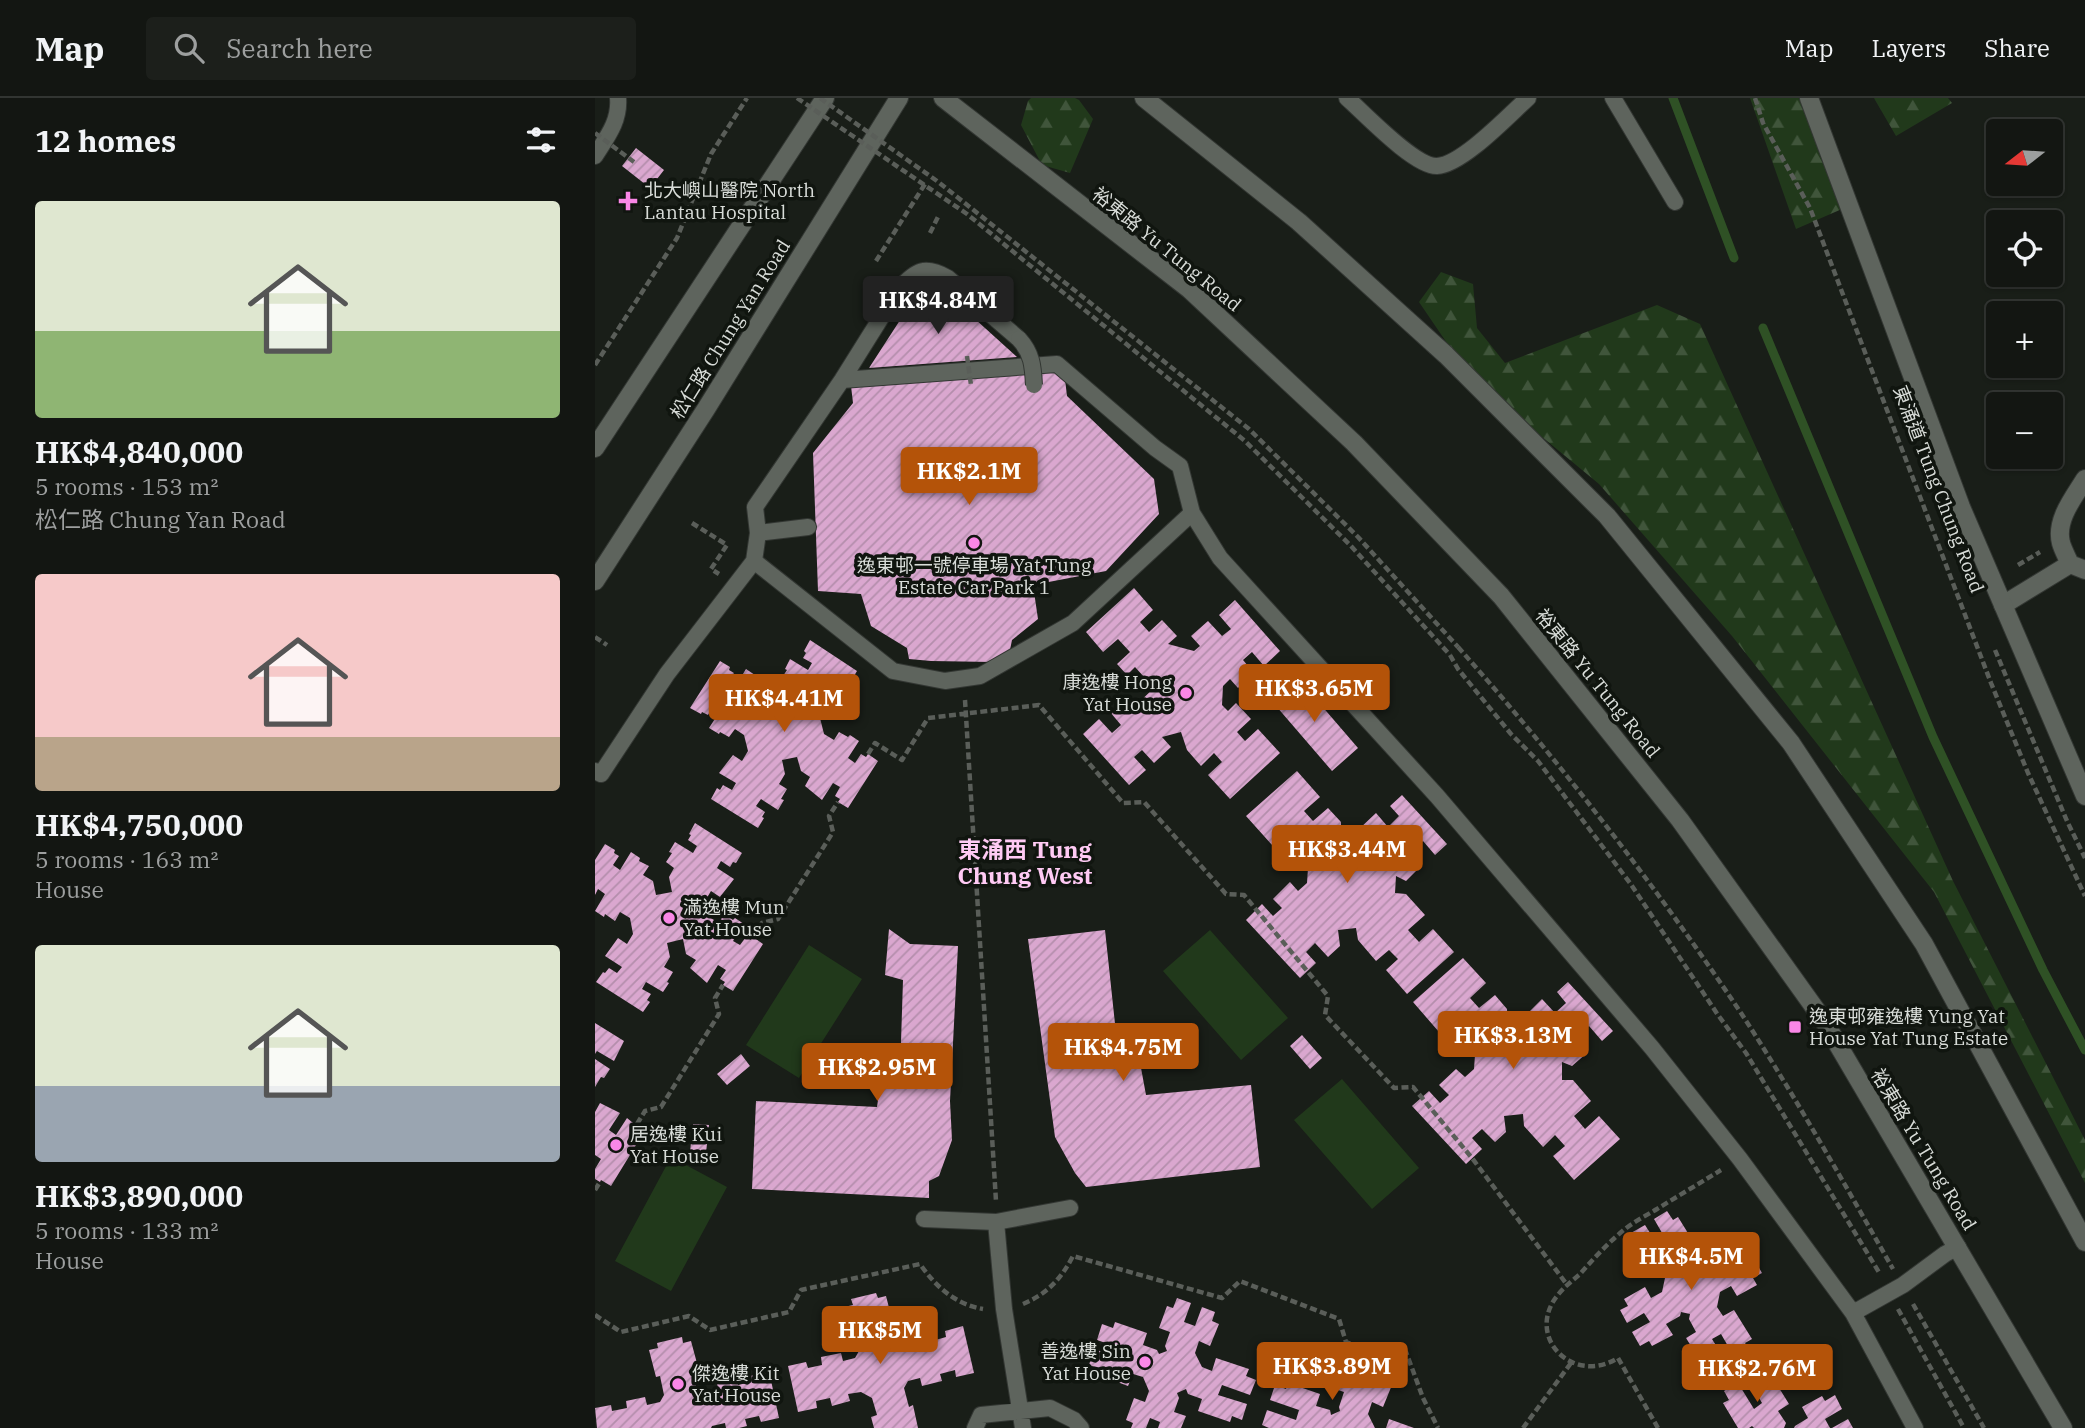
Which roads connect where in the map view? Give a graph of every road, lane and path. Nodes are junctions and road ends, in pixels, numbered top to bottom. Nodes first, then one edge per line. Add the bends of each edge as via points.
1 (618, 98) edge
2 (747, 98) edge
3 (797, 98) edge
4 (822, 98) edge
5 (899, 98) edge
6 (943, 98) edge
7 (1144, 98) edge
8 (1347, 98) edge
9 (1528, 98) edge
10 (1613, 98) edge
11 (1755, 98) edge
12 (1809, 98) edge
13 (595, 133) edge
14 (595, 156) edge
15 (634, 162) dead end
16 (925, 184) junction
17 (1675, 202) dead end
18 (938, 217) dead end
19 (930, 233) dead end
20 (876, 261) dead end
21 (967, 356) dead end
22 (595, 365) edge
23 (842, 380) junction
24 (971, 385) dead end
25 (1034, 385) dead end
26 (595, 448) edge
27 (2085, 479) edge
28 (1192, 513) junction
29 (692, 523) dead end
30 (808, 527) dead end
31 (758, 533) junction
32 (754, 561) junction
33 (724, 566) dead end
34 (2078, 567) edge
35 (595, 581) edge
36 (2003, 605) junction
37 (595, 637) edge
38 (607, 645) dead end
39 (963, 678) junction
40 (966, 714) junction
41 (868, 754) dead end
42 (597, 776) edge
43 (2085, 796) edge
44 (838, 802) dead end
45 (2085, 896) edge
46 (753, 937) dead end
47 (723, 985) dead end
48 (637, 1124) dead end
49 (1740, 1159) junction
50 (600, 1182) dead end
51 (595, 1190) edge
52 (1070, 1208) dead end
53 (924, 1219) dead end
54 (975, 1221) junction
55 (996, 1222) junction
56 (2085, 1242) edge
57 (1958, 1247) junction
58 (1073, 1256) dead end
59 (920, 1264) dead end
60 (1568, 1286) junction
61 (1896, 1288) junction
62 (1853, 1313) junction
63 (595, 1315) edge
64 (1571, 1363) junction
65 (1020, 1411) junction
66 (975, 1428) edge
67 (1023, 1428) edge
68 (1080, 1428) edge
69 (1438, 1428) edge
70 (1524, 1428) edge
71 (1658, 1428) edge
72 (1915, 1428) edge
73 (1964, 1428) edge
74 (1984, 1428) edge
75 (2063, 1428) edge

1 - 14 lane via 614,127
2 - 22 path via 711,153 677,238
3 - 16 path, bridge
4 - 26 main road
4 - 61 path, bridge via 937,181 1249,429 1358,537 1458,647 1595,810 1697,949 1796,1101
5 - 35 main road, 松仁路 Chung Yan Road
6 - 57 main road, 裕東路 Yu Tung Road via 1189,289 1354,443 1501,596 1680,820 1819,1013
7 - 56 main road via 1299,222 1446,355 1607,516 1791,743 1916,933
8 - 9 lane via 1415,159 1437,166 1473,148
10 - 17 lane
11 - 45 path, 東涌道 Tung Chung Road via 1763,123 1810,208 1991,683
12 - 36 main road, 東涌道 Tung Chung Road via 1961,507
13 - 15 path, bridge
16 - 20 path
16 - 61 path, bridge via 1245,441 1350,545 1450,655 1630,883 1746,1053 1882,1277
18 - 19 path
21 - 24 path, bridge
23 - 25 lane, bridge via 899,289 923,270 948,278 1027,348
23 - 28 lane via 1057,364 1180,466
23 - 31 lane via 755,507
27 - 34 main road via 2060,531 2060,541
28 - 39 lane via 1073,623 980,676
28 - 49 lane via 1220,558 1437,796 1652,1048
29 - 33 path via 727,545 711,569 719,574
30 - 31 lane
31 - 32 lane
32 - 39 lane via 893,671 945,681
32 - 42 lane via 667,674
34 - 36 main road
36 - 43 main road, 東涌道 Tung Chung Road
37 - 38 path
39 - 40 path
40 - 41 path via 928,718 902,760 875,743
40 - 54 path via 996,1204 976,1210
40 - 60 path via 1039,705 1123,803 1144,802 1226,894 1244,895 1328,996 1325,1014 1394,1088 1413,1087
44 - 46 path via 829,816 833,832 778,919 762,923
47 - 48 path via 715,998 719,1014 661,1107 645,1111
49 - 60 path via 1626,1228
49 - 62 lane
50 - 51 path
52 - 55 lane
53 - 54 lane
54 - 55 lane
55 - 65 lane
57 - 61 lane
57 - 75 main road, 裕東路 Yu Tung Road
58 - 69 path via 1222,1298 1240,1281 1339,1319 1346,1342 1389,1358 1406,1352
59 - 63 path via 801,1290 789,1312 710,1330 689,1316 621,1332
60 - 64 path via 1551,1306 1547,1324 1552,1343
61 - 62 lane
61 - 73 path
61 - 74 path
62 - 72 lane
64 - 70 path
64 - 71 path via 1596,1368 1618,1358
65 - 66 lane via 981,1415
65 - 67 lane
65 - 68 lane via 1050,1408

